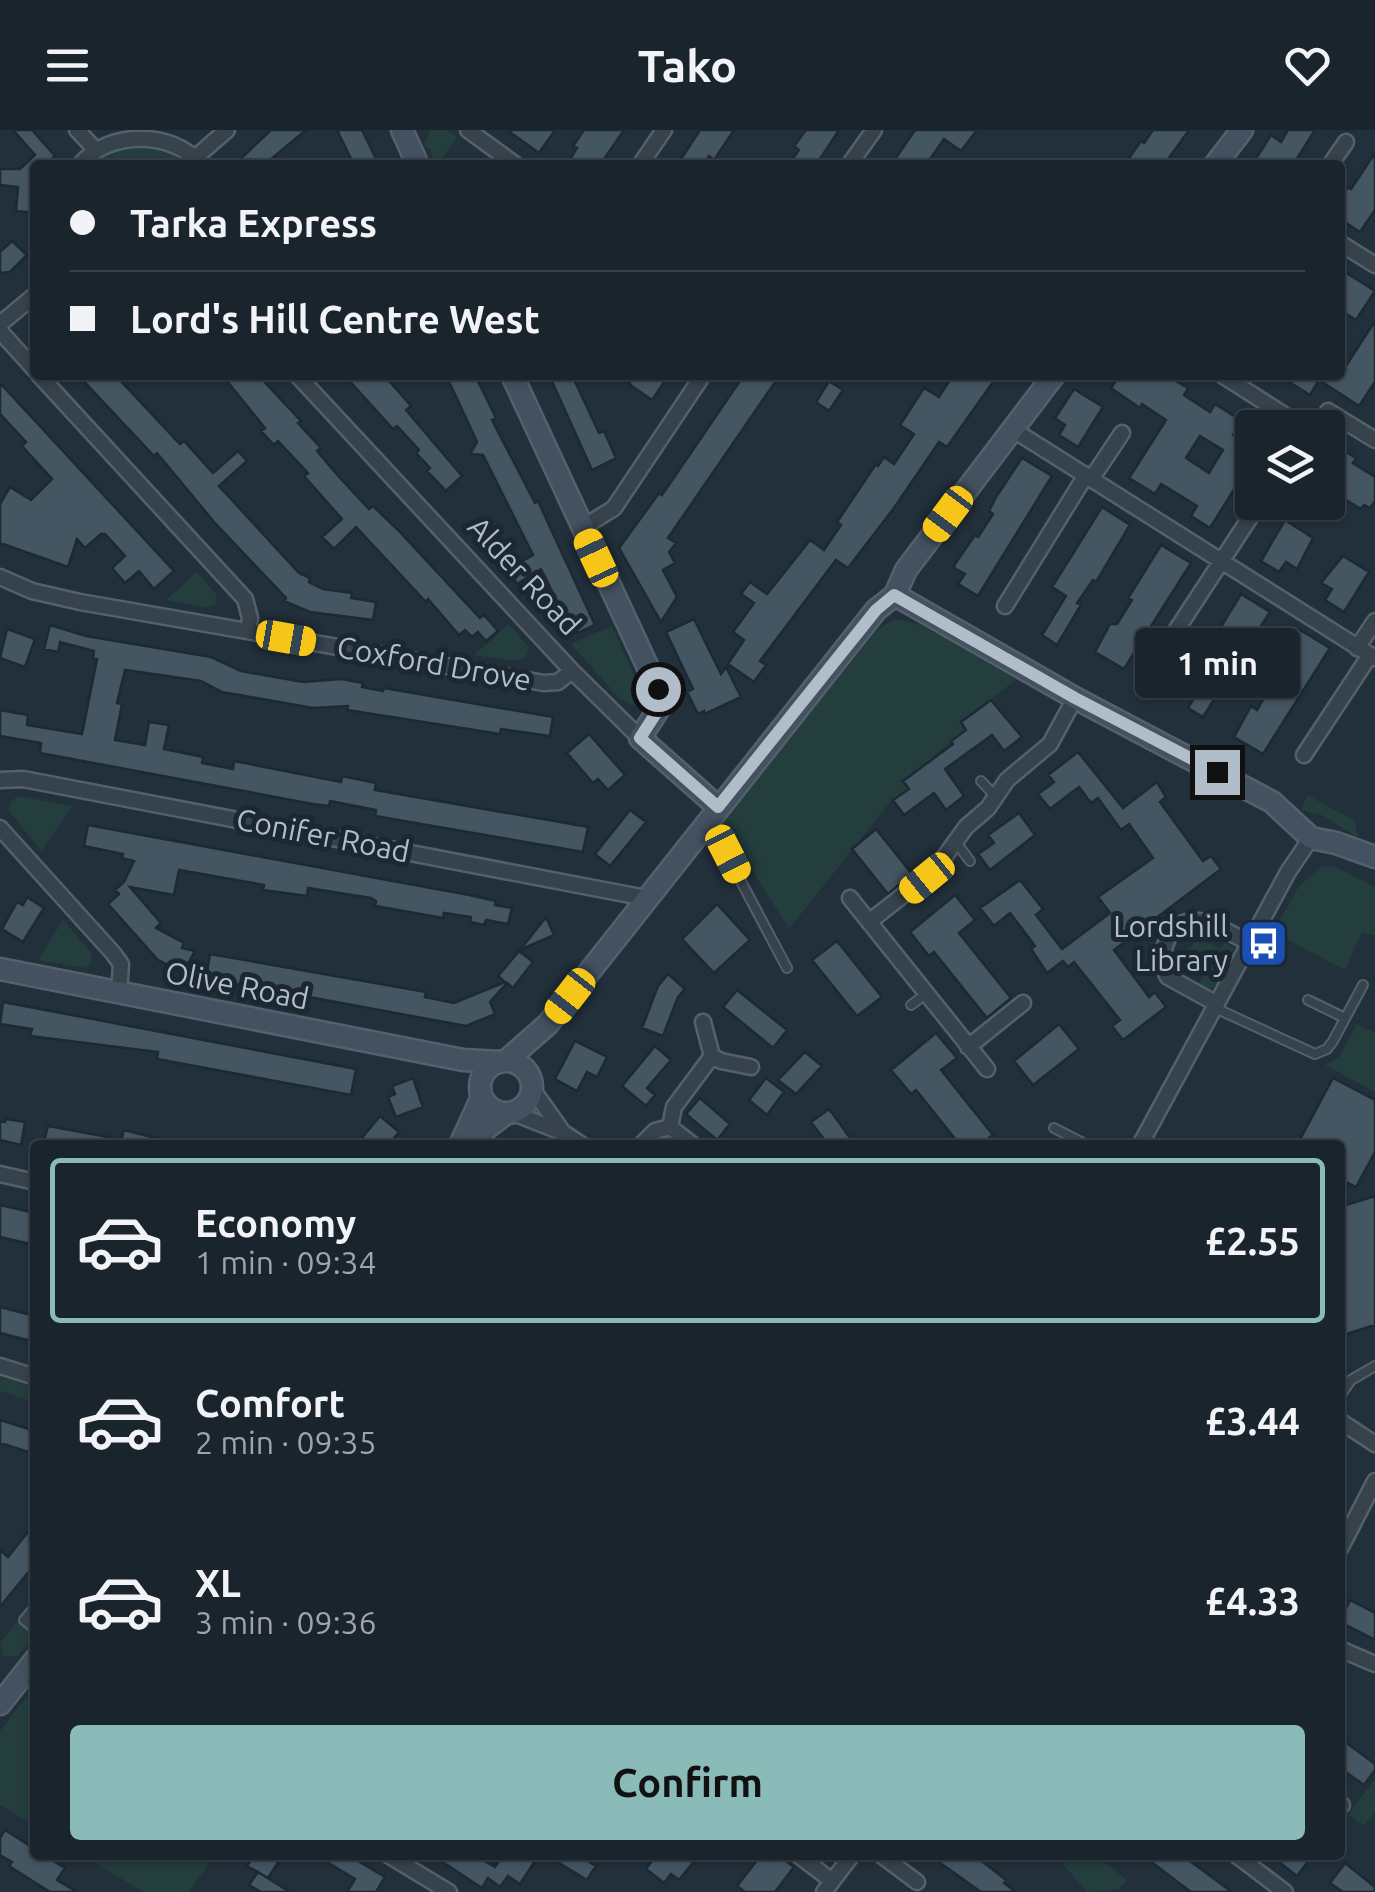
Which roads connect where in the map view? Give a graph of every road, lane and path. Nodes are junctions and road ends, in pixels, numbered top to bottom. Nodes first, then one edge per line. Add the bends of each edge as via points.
1 (77, 130) edge
2 (227, 130) edge
3 (402, 130) edge
4 (468, 130) edge
5 (664, 130) edge
6 (874, 130) edge
7 (1242, 130) edge
8 (1346, 142) dead end
9 (94, 148) junction
10 (84, 160) edge
11 (197, 160) edge
12 (199, 160) edge
13 (416, 160) edge
14 (509, 160) edge
15 (643, 160) edge
16 (853, 160) edge
17 (1220, 160) edge
18 (1333, 160) edge
19 (1345, 247) edge
20 (1375, 265) edge
21 (30, 299) edge
22 (0, 328) edge
23 (30, 364) edge
24 (43, 380) edge
25 (302, 380) edge
26 (514, 380) edge
27 (700, 380) edge
28 (1050, 380) edge
29 (1230, 380) edge
30 (1277, 410) edge
31 (1345, 421) edge
32 (1012, 429) junction
33 (1122, 433) dead end
34 (1375, 440) edge
35 (1089, 477) junction
36 (1249, 520) edge
37 (582, 528) junction
38 (1221, 562) junction
39 (0, 577) edge
40 (894, 595) junction
41 (1005, 606) dead end
42 (1375, 621) edge
43 (248, 631) junction
44 (1367, 654) edge
45 (572, 671) junction
46 (1149, 672) dead end
47 (1075, 698) junction
48 (640, 738) junction
49 (1304, 755) dead end
50 (0, 780) edge
51 (981, 782) dead end
52 (995, 796) junction
53 (713, 813) junction
54 (0, 828) edge
55 (1310, 838) junction
56 (956, 842) junction
57 (1375, 857) edge
58 (970, 861) dead end
59 (646, 898) junction
60 (850, 898) dead end
61 (869, 922) junction
62 (1250, 943) junction
63 (787, 968) dead end
64 (0, 970) edge
65 (1363, 985) dead end
66 (119, 994) junction
67 (926, 994) junction
68 (1308, 1000) dead end
69 (1023, 1003) dead end
70 (911, 1006) dead end
71 (1216, 1006) junction
72 (1345, 1018) junction
73 (703, 1022) dead end
74 (548, 1024) junction
75 (968, 1046) junction
76 (712, 1056) junction
77 (463, 1060) junction
78 (503, 1061) junction
79 (751, 1067) dead end
80 (987, 1069) dead end
81 (532, 1086) junction
82 (481, 1092) junction
83 (509, 1113) junction
84 (670, 1128) junction
85 (1054, 1128) dead end
86 (564, 1133) junction
87 (464, 1140) edge
88 (469, 1140) edge
89 (574, 1140) edge
90 (646, 1140) edge
91 (686, 1140) edge
92 (1077, 1140) edge
93 (1143, 1140) edge
94 (0, 1174) edge
95 (30, 1181) edge
96 (0, 1366) edge
97 (1375, 1366) edge
98 (30, 1375) edge
99 (1345, 1389) edge
100 (1345, 1424) edge
101 (1375, 1444) edge
102 (1375, 1481) edge
103 (1345, 1526) edge
104 (1345, 1651) edge
105 (1375, 1664) edge
106 (30, 1665) edge
107 (4, 1692) edge
108 (397, 1860) edge
109 (803, 1860) edge
110 (848, 1860) edge
111 (887, 1860) edge
112 (1246, 1860) edge
113 (917, 1882) dead end
114 (828, 1887) edge
115 (432, 1888) edge
116 (448, 1892) edge
117 (1285, 1892) edge

1 - 9 street
2 - 12 street
3 - 13 street
4 - 14 street
5 - 15 street
6 - 16 street
7 - 17 street
8 - 18 street
9 - 10 street
9 - 11 street via 115,135 146,130 170,137
19 - 20 street
21 - 22 street
22 - 23 street
24 - 43 street via 245,599
25 - 45 street, Alder Road
26 - 37 street
27 - 37 street via 614,508
28 - 32 street
29 - 30 street
31 - 34 street
32 - 35 street
32 - 40 street
33 - 35 street
35 - 38 street
35 - 41 street
36 - 38 street
37 - 48 street via 658,689 658,710
38 - 44 street
38 - 46 street
39 - 43 street, Coxford Drove via 48,594
40 - 47 street
40 - 53 street
42 - 44 street
43 - 45 street, Coxford Drove via 544,684
44 - 49 street
45 - 48 street, Alder Road
47 - 52 street via 1050,744
47 - 55 street via 1272,802
48 - 53 street, Alder Road
50 - 59 street, Conifer Road via 23,779
51 - 52 lane
52 - 56 street
53 - 59 street
53 - 63 lane
54 - 66 street via 113,953 120,964
55 - 57 street
55 - 62 street
56 - 58 lane
56 - 61 street via 927,878
59 - 74 street
60 - 61 street
61 - 67 street
62 - 71 street
62 - 71 street via 1200,920 1170,934 1162,958 1168,977
64 - 66 street, Olive Road
65 - 72 lane
66 - 77 street, Olive Road
67 - 70 lane
67 - 75 street
68 - 72 lane
69 - 75 street
71 - 72 lane via 1314,1054 1327,1049
71 - 93 street
73 - 76 street
74 - 78 street
74 - 81 street
75 - 80 street
76 - 79 street
76 - 84 street via 674,1107
77 - 78 street, Olive Road
77 - 82 street
78 - 81 street via 523,1066
78 - 82 street via 486,1071
81 - 83 street via 526,1105
81 - 86 street
82 - 83 street via 488,1107
82 - 87 street
83 - 86 street
83 - 88 street
84 - 90 street
84 - 91 street
85 - 92 lane
86 - 89 street
94 - 95 street
96 - 98 street
97 - 99 lane
100 - 101 street
102 - 103 street
104 - 105 street
106 - 107 street
108 - 115 street
109 - 114 street
110 - 114 street
111 - 113 street
112 - 117 street
115 - 116 street

